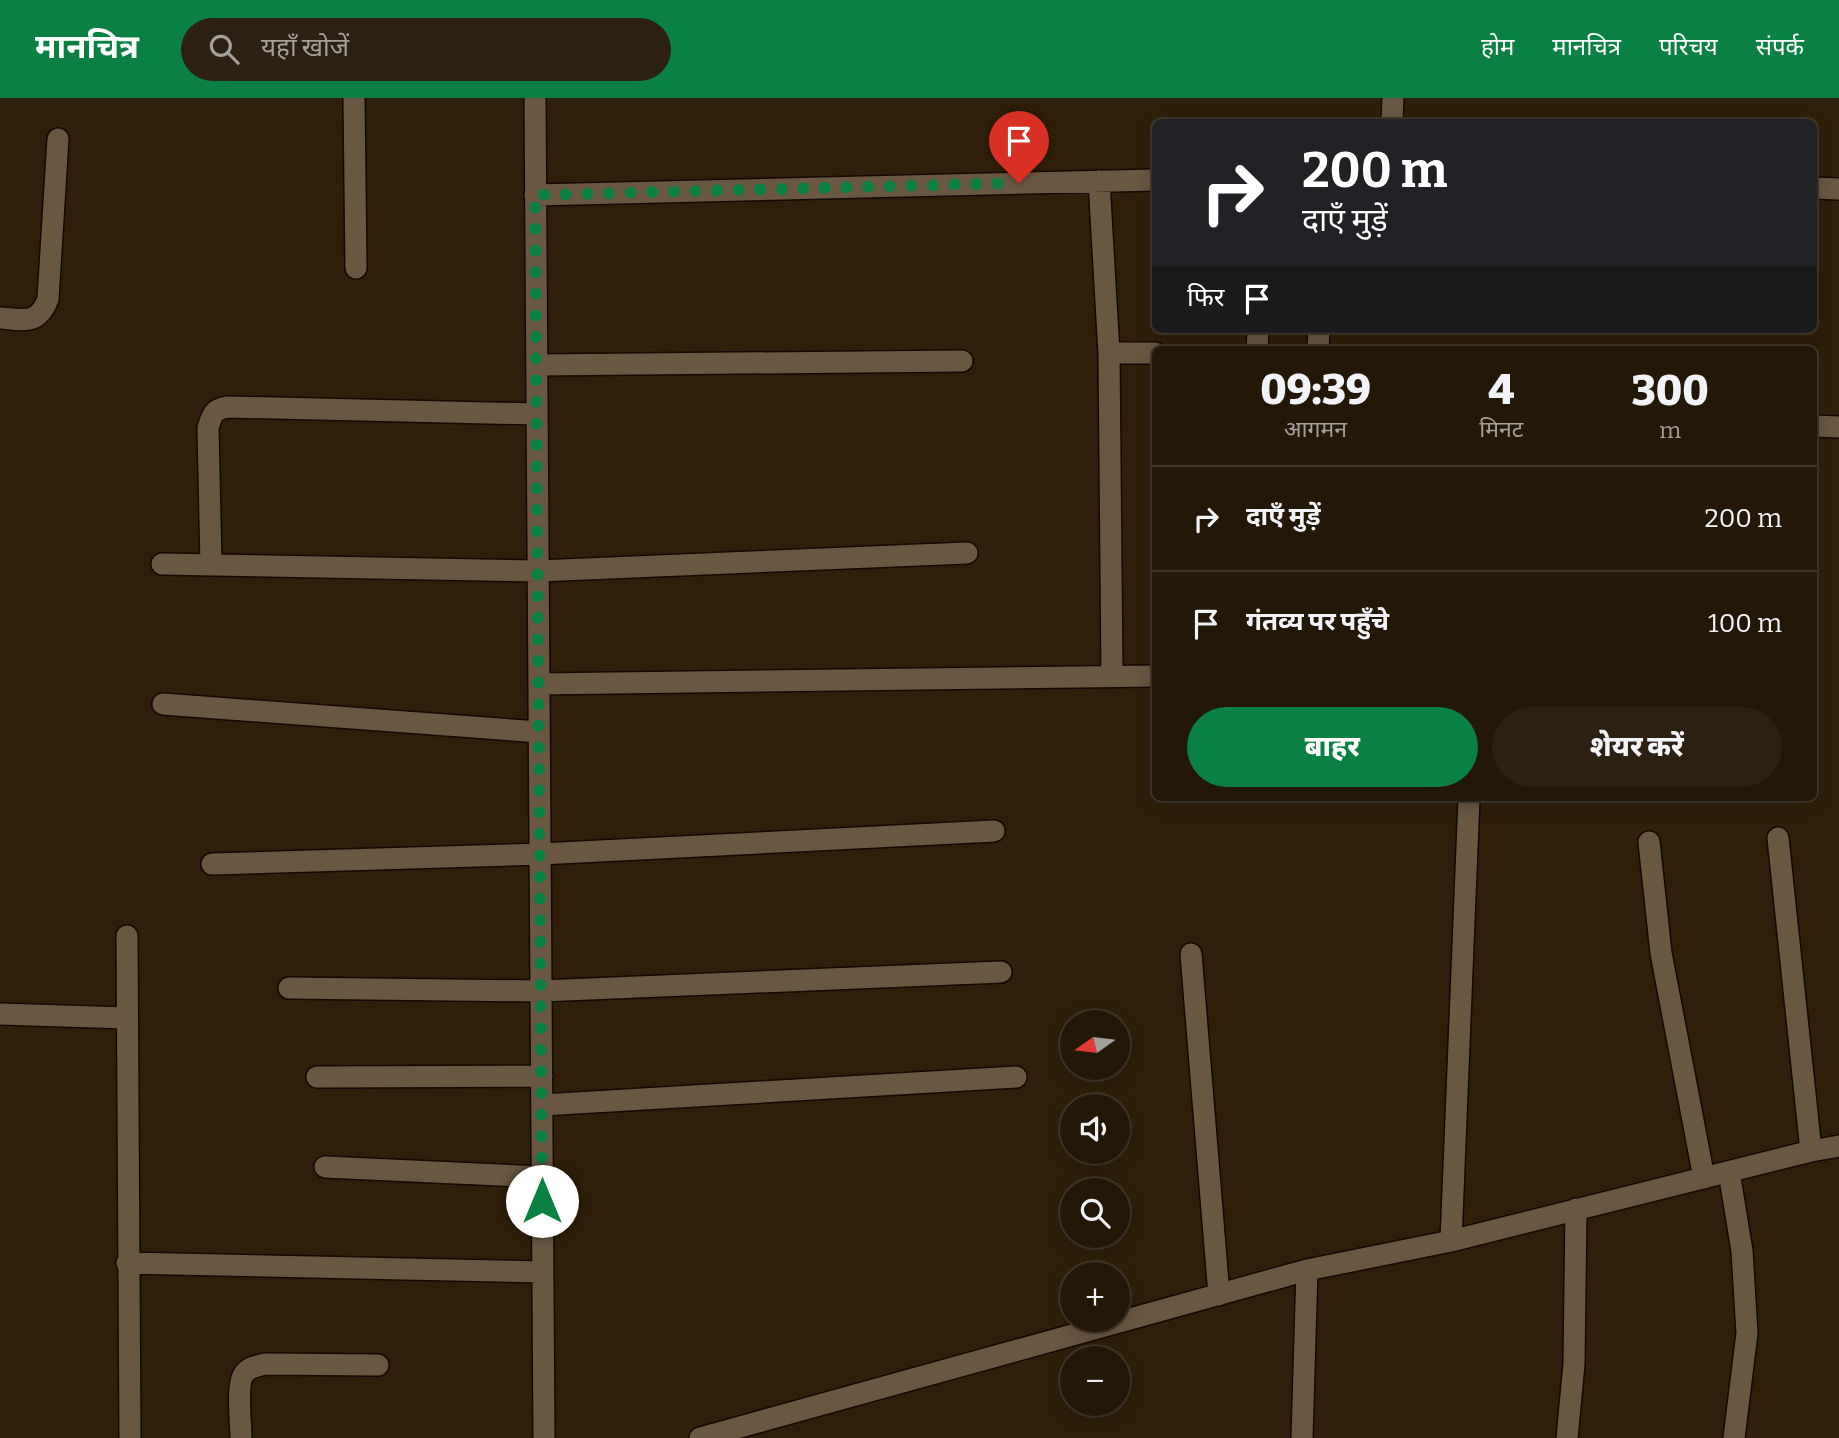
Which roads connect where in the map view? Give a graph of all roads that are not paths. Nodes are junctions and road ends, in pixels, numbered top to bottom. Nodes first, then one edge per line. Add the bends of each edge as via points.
1 (354, 98) edge
2 (535, 98) edge
3 (1393, 98) edge
4 (1392, 119) edge
5 (58, 139) dead end
6 (1152, 180) edge
7 (1099, 181) junction
8 (1817, 188) edge
9 (1839, 189) edge
10 (535, 195) junction
11 (356, 268) dead end
12 (0, 318) edge
13 (1109, 353) junction
14 (1152, 353) edge
15 (962, 361) dead end
16 (537, 365) junction
17 (537, 414) junction
18 (1817, 426) edge
19 (1839, 427) edge
20 (967, 553) dead end
21 (162, 564) dead end
22 (211, 564) junction
23 (538, 571) junction
24 (1112, 676) junction
25 (1152, 676) edge
26 (539, 684) junction
27 (163, 704) dead end
28 (539, 732) junction
29 (1469, 801) edge
30 (994, 831) dead end
31 (1778, 838) dead end
32 (1649, 842) dead end
33 (540, 854) junction
34 (212, 864) dead end
35 (127, 936) dead end
36 (1191, 954) dead end
37 (1001, 972) dead end
38 (289, 988) dead end
39 (541, 991) junction
40 (0, 1014) edge
41 (127, 1018) junction
42 (542, 1076) junction
43 (317, 1077) dead end
44 (1016, 1077) dead end
45 (542, 1105) junction
46 (1839, 1146) edge
47 (1811, 1151) junction
48 (325, 1167) dead end
49 (1729, 1172) junction
50 (542, 1177) junction
51 (1704, 1178) junction
52 (1576, 1209) junction
53 (1451, 1241) junction
54 (127, 1263) junction
55 (1307, 1270) junction
56 (543, 1272) junction
57 (1219, 1295) junction
58 (378, 1365) dead end
59 (130, 1438) edge
60 (241, 1438) edge
61 (544, 1438) edge
62 (700, 1438) edge
63 (1302, 1438) edge
64 (1567, 1438) edge
65 (1734, 1438) edge

1 - 11 street
2 - 10 street
3 - 4 street
5 - 12 street via 48,299 43,313 34,319
6 - 7 street
7 - 10 street
7 - 13 street
8 - 9 street
10 - 16 street
13 - 14 street
13 - 24 street
15 - 16 street
16 - 17 street
17 - 22 street via 218,408 208,428
17 - 23 street
18 - 19 street
20 - 23 street
21 - 22 street
22 - 23 street
23 - 26 street
24 - 25 street
24 - 26 street
26 - 28 street
27 - 28 street
28 - 33 street
29 - 53 street
30 - 33 street
31 - 47 street
32 - 51 street via 1661,953
33 - 34 street
33 - 39 street
35 - 41 street
36 - 57 street
37 - 39 street
38 - 39 street
39 - 42 street
40 - 41 street
41 - 54 street
42 - 43 street
42 - 45 street
44 - 45 street
45 - 50 street
46 - 47 street
47 - 49 street
48 - 50 street
49 - 51 street
49 - 65 street via 1742,1251 1747,1333
50 - 56 street
51 - 52 street
52 - 53 street
52 - 64 street via 1574,1364
53 - 55 street
54 - 56 street
54 - 59 street
55 - 57 street
55 - 63 street
56 - 61 street
57 - 62 street
58 - 60 street via 265,1364 250,1368 242,1375 240,1386

